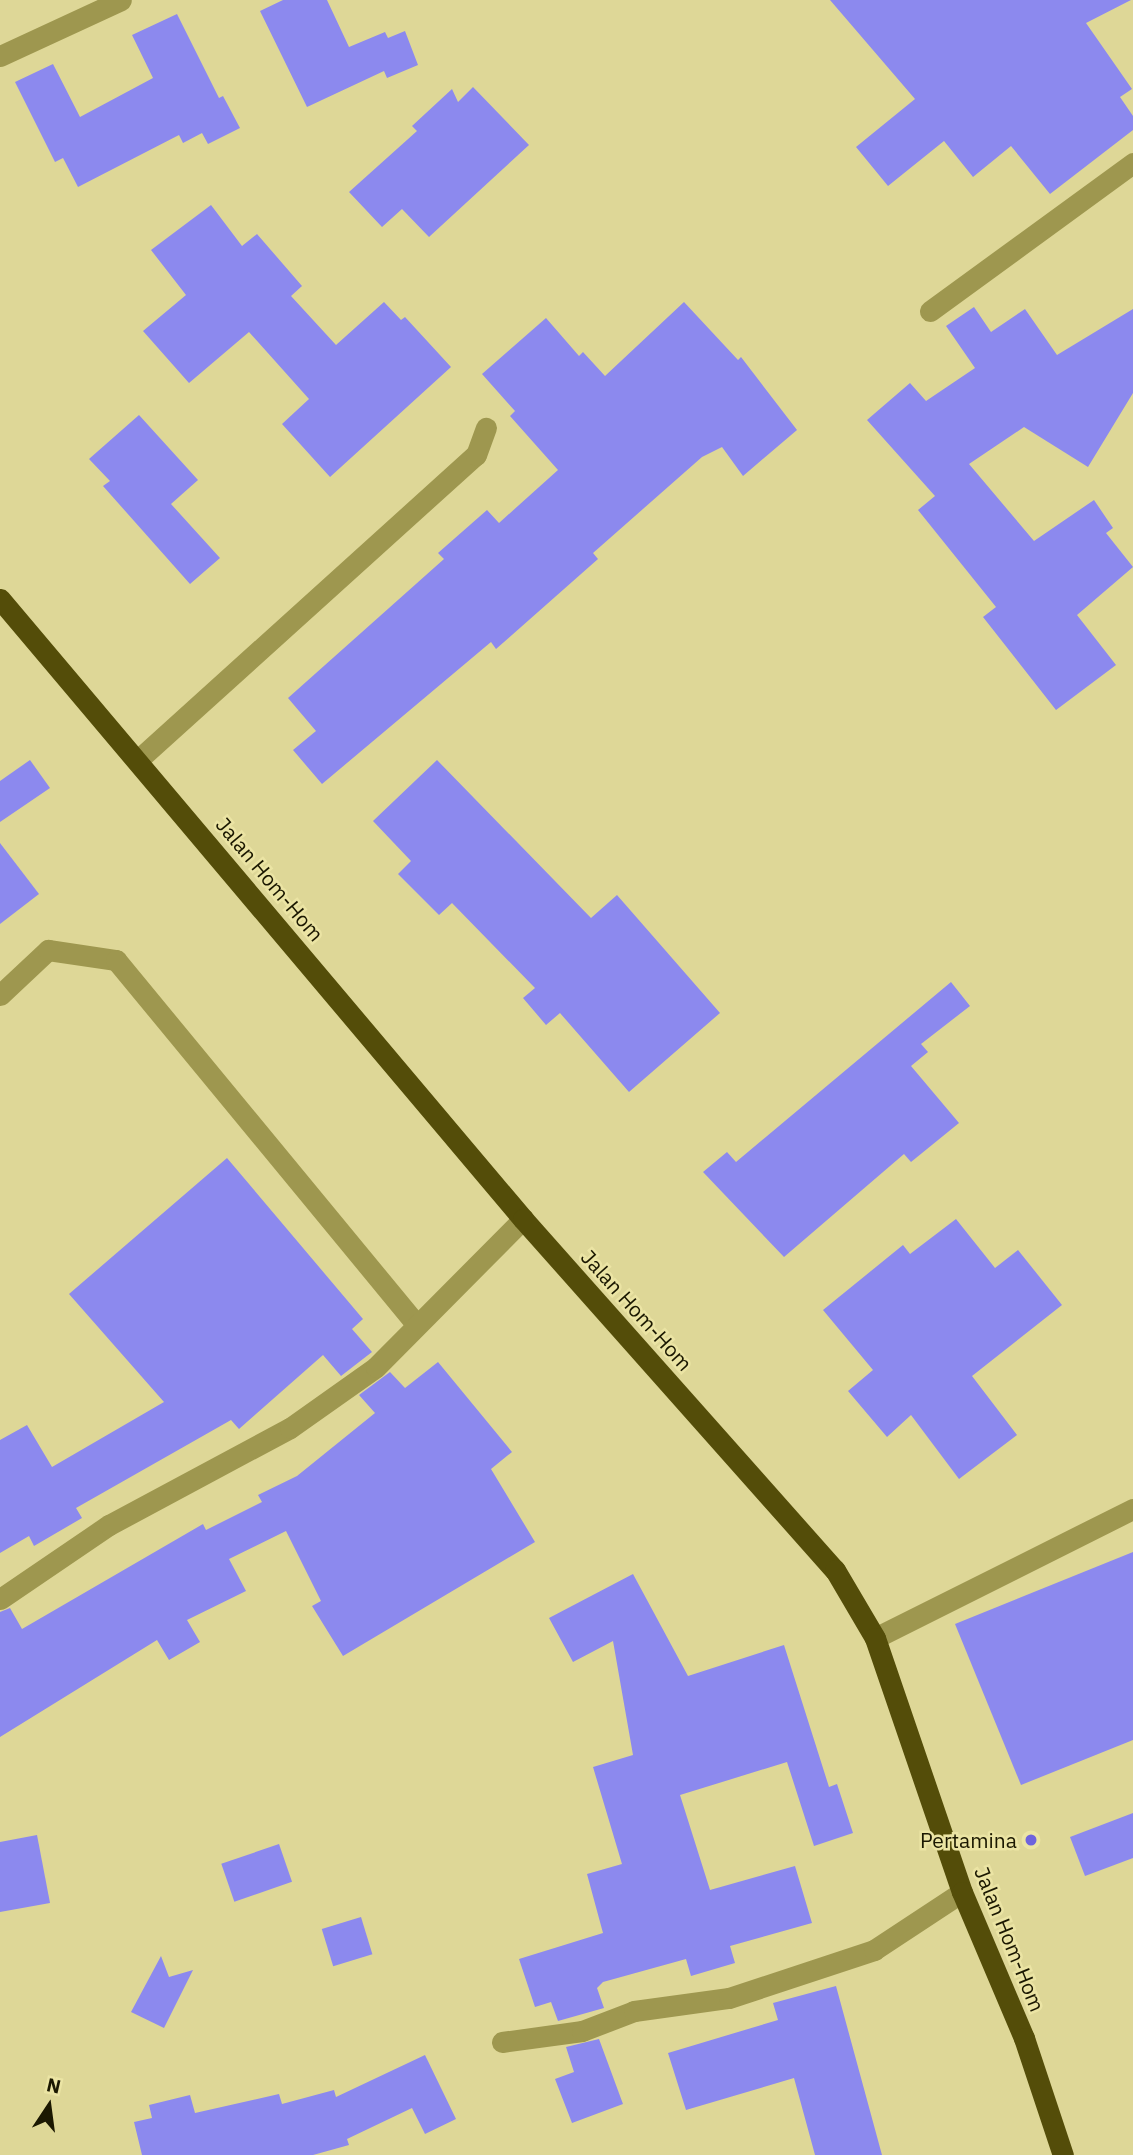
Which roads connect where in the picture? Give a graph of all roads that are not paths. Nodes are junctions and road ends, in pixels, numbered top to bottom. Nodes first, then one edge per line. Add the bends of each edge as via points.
1 (121, 0) edge
2 (0, 56) edge
3 (1133, 163) edge
4 (930, 311) dead end
5 (486, 428) dead end
6 (0, 599) edge
7 (139, 759) junction
8 (0, 995) edge
9 (523, 1219) junction
10 (417, 1325) junction
11 (1133, 1509) edge
12 (0, 1599) edge
13 (875, 1638) junction
14 (962, 1892) junction
15 (502, 2042) dead end
16 (1063, 2155) edge

1 - 2 street
3 - 4 street
5 - 7 street via 476,455
6 - 7 highway, Jalan Hom-Hom
7 - 9 highway, Jalan Hom-Hom
8 - 10 street via 48,950 116,960
9 - 10 street
9 - 13 highway, Jalan Hom-Hom via 835,1570
10 - 12 street via 376,1367 290,1428 109,1525
11 - 13 street
13 - 14 highway, Jalan Hom-Hom
14 - 15 street via 874,1950 729,1998 635,2011 582,2031
14 - 16 highway, Jalan Hom-Hom via 1024,2038

